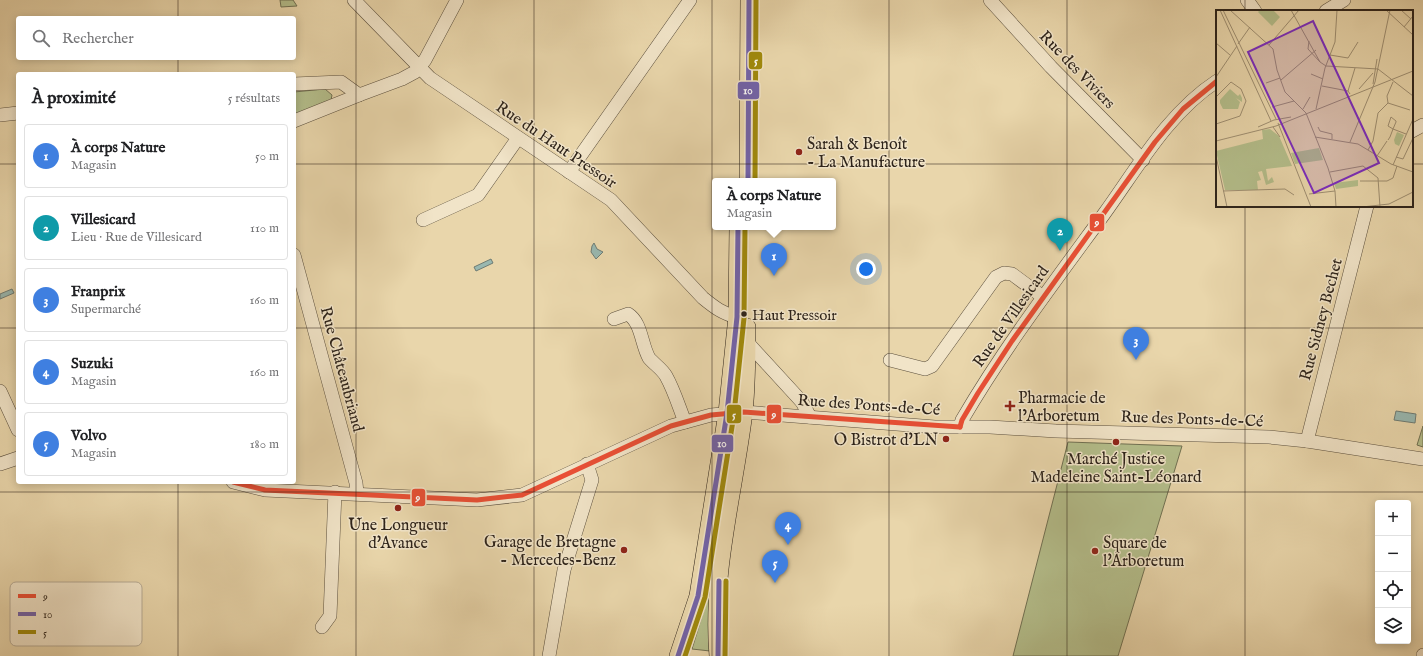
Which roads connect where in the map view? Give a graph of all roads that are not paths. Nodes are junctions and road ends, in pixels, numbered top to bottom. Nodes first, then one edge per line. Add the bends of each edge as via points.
1 (354, 0) edge
2 (457, 0) edge
3 (690, 0) edge
4 (739, 0) edge
5 (750, 0) edge
6 (990, 0) edge
7 (1247, 0) edge
8 (1344, 0) edge
9 (1254, 10) edge
10 (1328, 10) edge
11 (419, 67) junction
12 (1216, 82) edge
13 (296, 84) edge
14 (359, 94) junction
15 (16, 114) edge
16 (0, 115) edge
17 (296, 120) edge
18 (1423, 125) edge
19 (1413, 130) edge
20 (518, 138) junction
21 (1142, 160) junction
22 (569, 172) junction
23 (738, 178) edge
24 (748, 178) edge
25 (1367, 207) edge
26 (423, 220) dead end
27 (738, 230) edge
28 (748, 230) edge
29 (296, 262) edge
30 (1043, 297) junction
31 (737, 317) junction
32 (614, 319) dead end
33 (747, 342) junction
34 (890, 360) dead end
35 (0, 391) edge
36 (735, 412) junction
37 (810, 417) junction
38 (685, 422) junction
39 (16, 426) edge
40 (960, 427) junction
41 (1307, 441) junction
42 (16, 459) edge
43 (1423, 459) edge
44 (0, 464) edge
45 (587, 464) junction
46 (241, 484) edge
47 (335, 492) junction
48 (357, 493) junction
49 (322, 627) dead end
50 (549, 656) edge
51 (678, 656) edge
52 (718, 656) edge

1 - 11 street, Rue du Haut Pressoir
2 - 11 street
3 - 22 street
4 - 23 main road
5 - 24 main road
6 - 21 street, Rue des Viviers
7 - 9 street
8 - 10 street
11 - 14 street via 402,79
11 - 20 street, Rue du Haut Pressoir via 430,78
12 - 21 street, Rue de Villesicard via 1203,90 1179,113
13 - 14 street via 341,82
14 - 17 street
15 - 16 street
18 - 19 street
20 - 22 street, Rue du Haut Pressoir
20 - 26 street via 478,195
21 - 30 street, Rue de Villesicard
22 - 31 street, Rue du Haut Pressoir via 611,200 703,298 717,310
25 - 41 street, Rue Sidney Bechet
27 - 31 main road
28 - 33 main road
29 - 48 street, Rue Châteaubriand
30 - 34 street via 1012,274 1004,273 996,277 932,366 925,369
30 - 40 street, Rue de Villesicard via 979,392
31 - 36 main road
32 - 38 street via 628,314 632,317 638,326 640,338 649,357 666,376
33 - 36 main road
33 - 37 street via 802,402
35 - 39 street
36 - 37 street, Rue des Ponts-de-Cé
36 - 38 street, Rue des Ponts-de-Cé
36 - 51 main road via 698,596
36 - 52 main road via 720,571
37 - 40 street, Rue des Ponts-de-Cé
38 - 45 street, Rue des Ponts-de-Cé
40 - 41 street, Rue des Ponts-de-Cé via 1268,437
41 - 43 street, Rue des Ponts-de-Cé
42 - 44 street
45 - 48 street, Rue des Ponts-de-Cé via 522,495 502,498 477,500
45 - 50 street via 592,480 564,570
46 - 47 street, Rue des Ponts-de-Cé via 265,490
47 - 48 street, Rue des Ponts-de-Cé
47 - 49 street via 330,616

